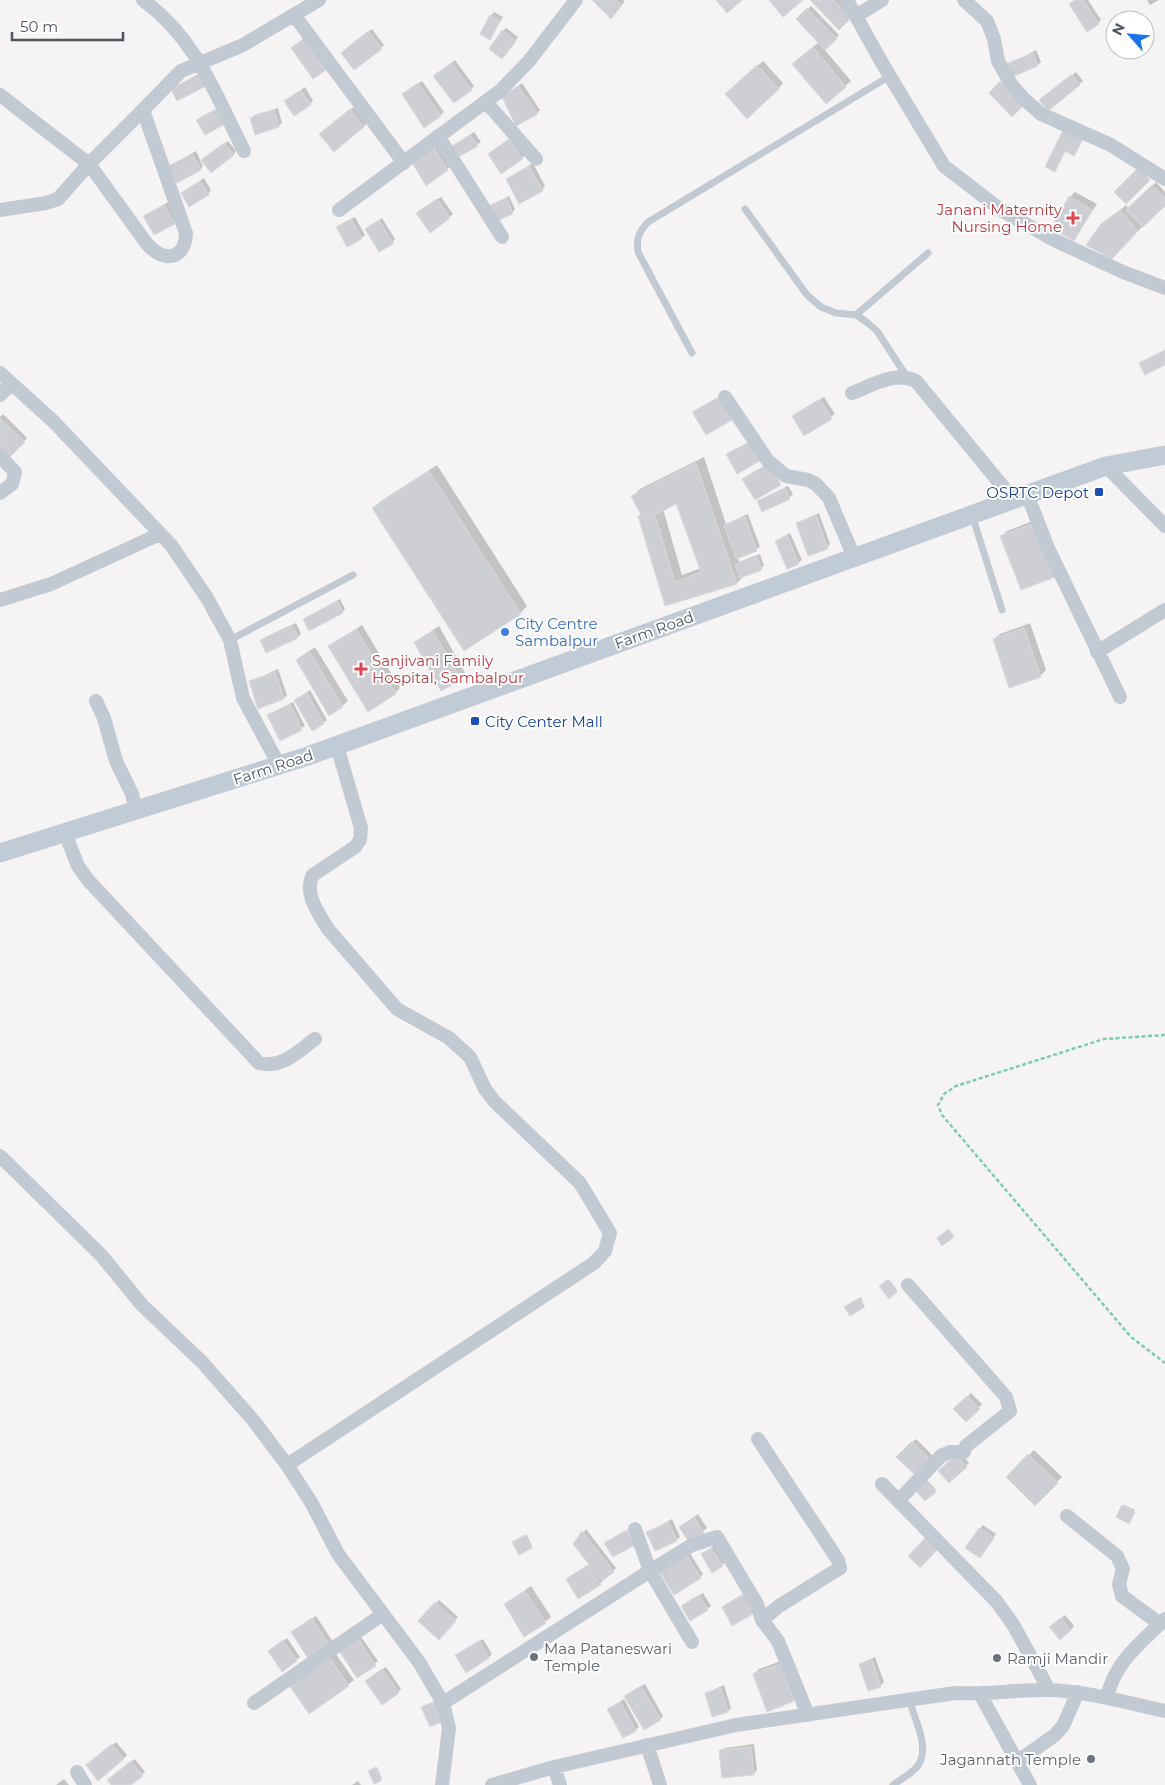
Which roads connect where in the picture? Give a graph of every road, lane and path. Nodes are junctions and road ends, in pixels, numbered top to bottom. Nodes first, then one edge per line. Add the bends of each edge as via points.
1 (143, 0) edge
2 (319, 0) edge
3 (576, 0) edge
4 (847, 0) edge
5 (882, 0) edge
6 (964, 0) edge
7 (294, 15) junction
8 (856, 16) junction
9 (200, 61) junction
10 (890, 76) junction
11 (0, 95) edge
12 (486, 102) junction
13 (143, 110) junction
14 (438, 136) junction
15 (244, 151) dead end
16 (536, 159) dead end
17 (404, 163) junction
18 (89, 164) junction
19 (1165, 178) edge
20 (745, 209) dead end
21 (0, 210) edge
22 (339, 210) dead end
23 (502, 237) dead end
24 (928, 253) dead end
25 (1165, 288) edge
26 (856, 315) junction
27 (692, 353) dead end
28 (0, 373) edge
29 (907, 377) junction
30 (10, 385) junction
31 (852, 393) dead end
32 (0, 395) edge
33 (725, 397) dead end
34 (1165, 455) edge
35 (0, 456) edge
36 (1106, 466) junction
37 (0, 492) edge
38 (1020, 497) junction
39 (971, 514) junction
40 (1165, 526) edge
41 (160, 534) junction
42 (854, 557) junction
43 (353, 575) dead end
44 (0, 600) edge
45 (1002, 610) dead end
46 (1165, 610) edge
47 (230, 640) junction
48 (1097, 652) junction
49 (1120, 697) dead end
50 (96, 701) dead end
51 (337, 746) junction
52 (279, 765) junction
53 (136, 810) junction
54 (64, 833) junction
55 (0, 853) edge
56 (1165, 1035) edge
57 (315, 1039) dead end
58 (0, 1156) edge
59 (908, 1285) dead end
60 (1165, 1363) edge
61 (758, 1439) dead end
62 (287, 1465) junction
63 (882, 1484) dead end
64 (898, 1501) junction
65 (1067, 1516) dead end
66 (635, 1529) dead end
67 (650, 1570) junction
68 (383, 1614) junction
69 (762, 1620) junction
70 (1162, 1621) edge
71 (692, 1642) dead end
72 (1049, 1690) junction
73 (1078, 1692) junction
74 (980, 1694) junction
75 (1107, 1698) junction
76 (909, 1700) junction
77 (254, 1702) dead end
78 (443, 1703) junction
79 (1165, 1711) edge
80 (808, 1714) junction
81 (647, 1745) junction
82 (1017, 1762) junction
83 (554, 1767) junction
84 (76, 1772) dead end
85 (85, 1785) edge
86 (442, 1785) edge
87 (492, 1785) edge
88 (560, 1785) edge
89 (660, 1785) edge
90 (893, 1785) edge
91 (1030, 1785) edge

1 - 9 street via 177,30
2 - 7 street
3 - 12 street via 529,61
4 - 8 street
5 - 8 street
6 - 19 street via 986,21 994,39 998,62 1011,84 1041,114 1111,145
7 - 9 street via 243,45
7 - 17 street
8 - 10 street
9 - 13 street via 181,71
9 - 15 street
10 - 25 street via 944,166 978,194 1054,240
10 - 27 lane via 657,217 639,232 636,241 638,252
11 - 18 street
12 - 14 street
12 - 16 street
13 - 18 street
13 - 18 street via 186,233 186,243 180,251 164,258 155,253
14 - 17 street
14 - 23 street
17 - 22 street
18 - 21 street via 58,199
20 - 26 lane via 807,295 821,307 836,313
24 - 26 lane
26 - 29 lane via 877,331
28 - 30 street
29 - 31 street via 895,376
29 - 38 street via 916,381
30 - 32 street
30 - 41 street via 54,422
33 - 42 street via 768,461 786,476 808,480 822,490
34 - 36 main road, Farm Road
35 - 37 street via 15,472 12,484
36 - 38 main road, Farm Road
36 - 40 street
38 - 39 main road, Farm Road
38 - 48 street
39 - 42 main road, Farm Road
39 - 45 lane
41 - 44 street via 51,584
41 - 47 street via 206,598
42 - 51 main road, Farm Road
43 - 47 lane
46 - 48 street
47 - 52 street via 243,698
48 - 49 street
50 - 53 street
51 - 52 main road, Farm Road
51 - 62 street via 361,828 360,840 313,875 309,891 321,917 397,1009 449,1038 470,1057 485,1090 580,1183 610,1233 605,1251 594,1263
52 - 53 main road, Farm Road
53 - 54 main road, Farm Road
54 - 55 main road, Farm Road
54 - 57 street via 78,866 88,880 259,1063 281,1064
56 - 60 path via 1104,1039 1081,1046 956,1086 944,1094 938,1105 942,1115 1131,1338
58 - 62 street via 101,1255 142,1305 202,1362
59 - 64 street via 1006,1397 1010,1411 966,1446 964,1452 941,1456
61 - 69 street via 838,1560 840,1568
62 - 68 street via 338,1554
63 - 64 street
64 - 72 street via 997,1602
65 - 70 street via 1117,1556 1123,1569 1119,1584 1122,1596
66 - 67 street
67 - 69 street via 692,1545 716,1537 757,1604
67 - 71 street
67 - 78 street
68 - 77 street
68 - 78 street
69 - 80 street via 778,1641
70 - 75 street via 1116,1671
72 - 73 street
72 - 74 street
73 - 75 street
73 - 82 street via 1063,1726
74 - 76 street via 955,1693
74 - 82 street
75 - 79 street
76 - 80 street
76 - 90 lane via 924,1751 915,1769
78 - 86 street via 450,1728
80 - 81 street via 736,1725
81 - 83 street
81 - 89 street
82 - 91 street
83 - 87 street
83 - 88 street
84 - 85 street

